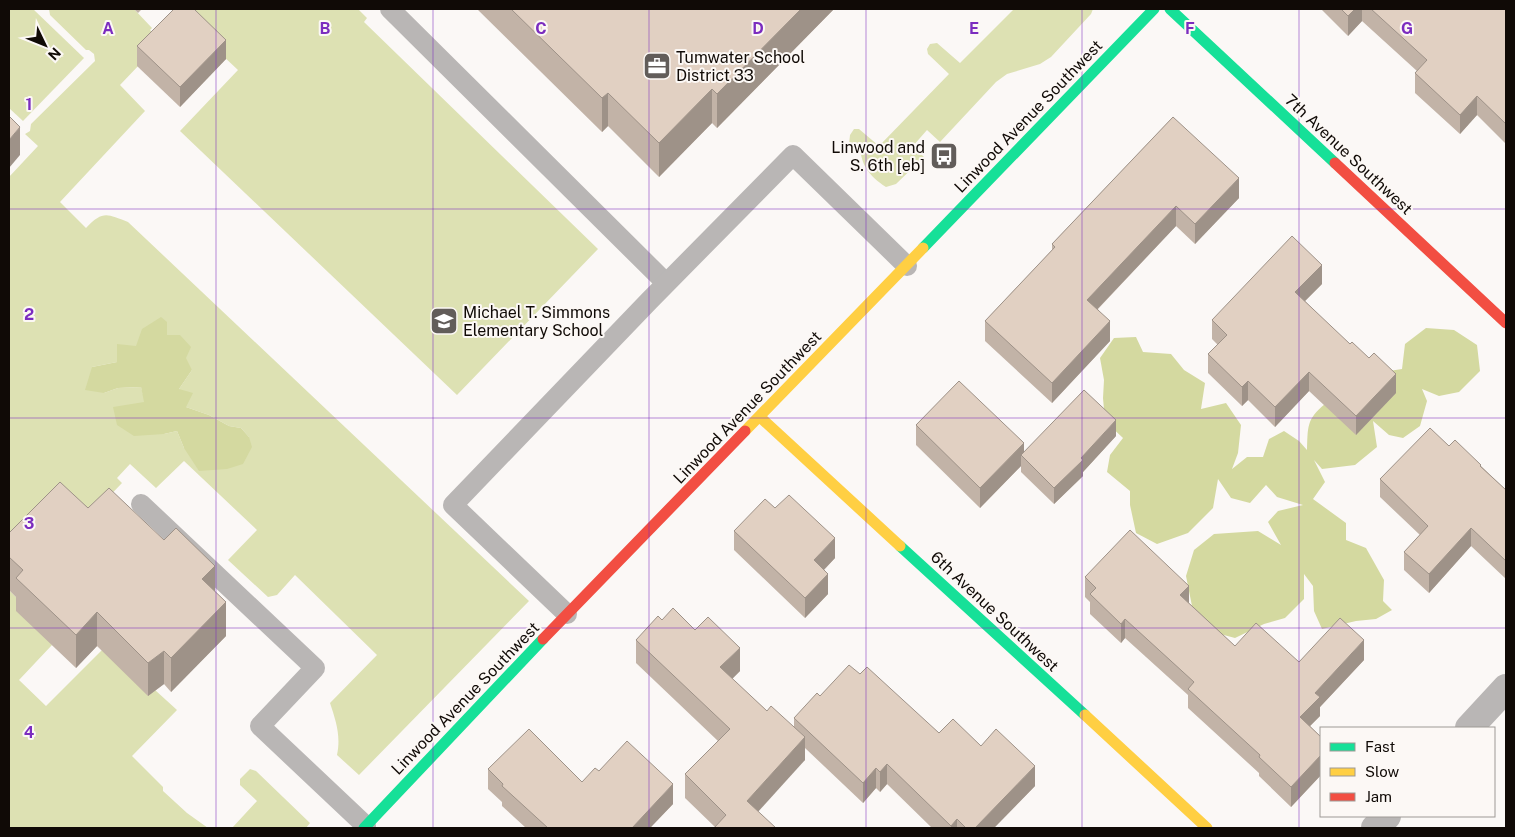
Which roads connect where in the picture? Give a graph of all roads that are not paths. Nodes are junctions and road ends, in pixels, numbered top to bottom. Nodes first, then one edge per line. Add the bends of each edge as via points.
1 (390, 9) edge
2 (1154, 9) edge
3 (1170, 9) edge
4 (907, 266) junction
5 (666, 283) junction
6 (1506, 323) edge
7 (760, 417) junction
8 (141, 504) dead end
9 (567, 614) junction
10 (1506, 688) edge
11 (1470, 727) edge
12 (1386, 817) edge
13 (366, 827) edge
14 (1207, 828) edge
15 (1375, 828) edge

1 - 5 lane
2 - 4 street, Linwood Avenue Southwest
3 - 6 street, 7th Avenue Southwest
4 - 5 lane via 793,155
4 - 7 street, Linwood Avenue Southwest
5 - 9 lane via 453,506
7 - 9 street, Linwood Avenue Southwest
7 - 14 street, 6th Avenue Southwest
8 - 13 lane via 314,668 260,726
9 - 13 street, Linwood Avenue Southwest
10 - 11 street
12 - 15 street

